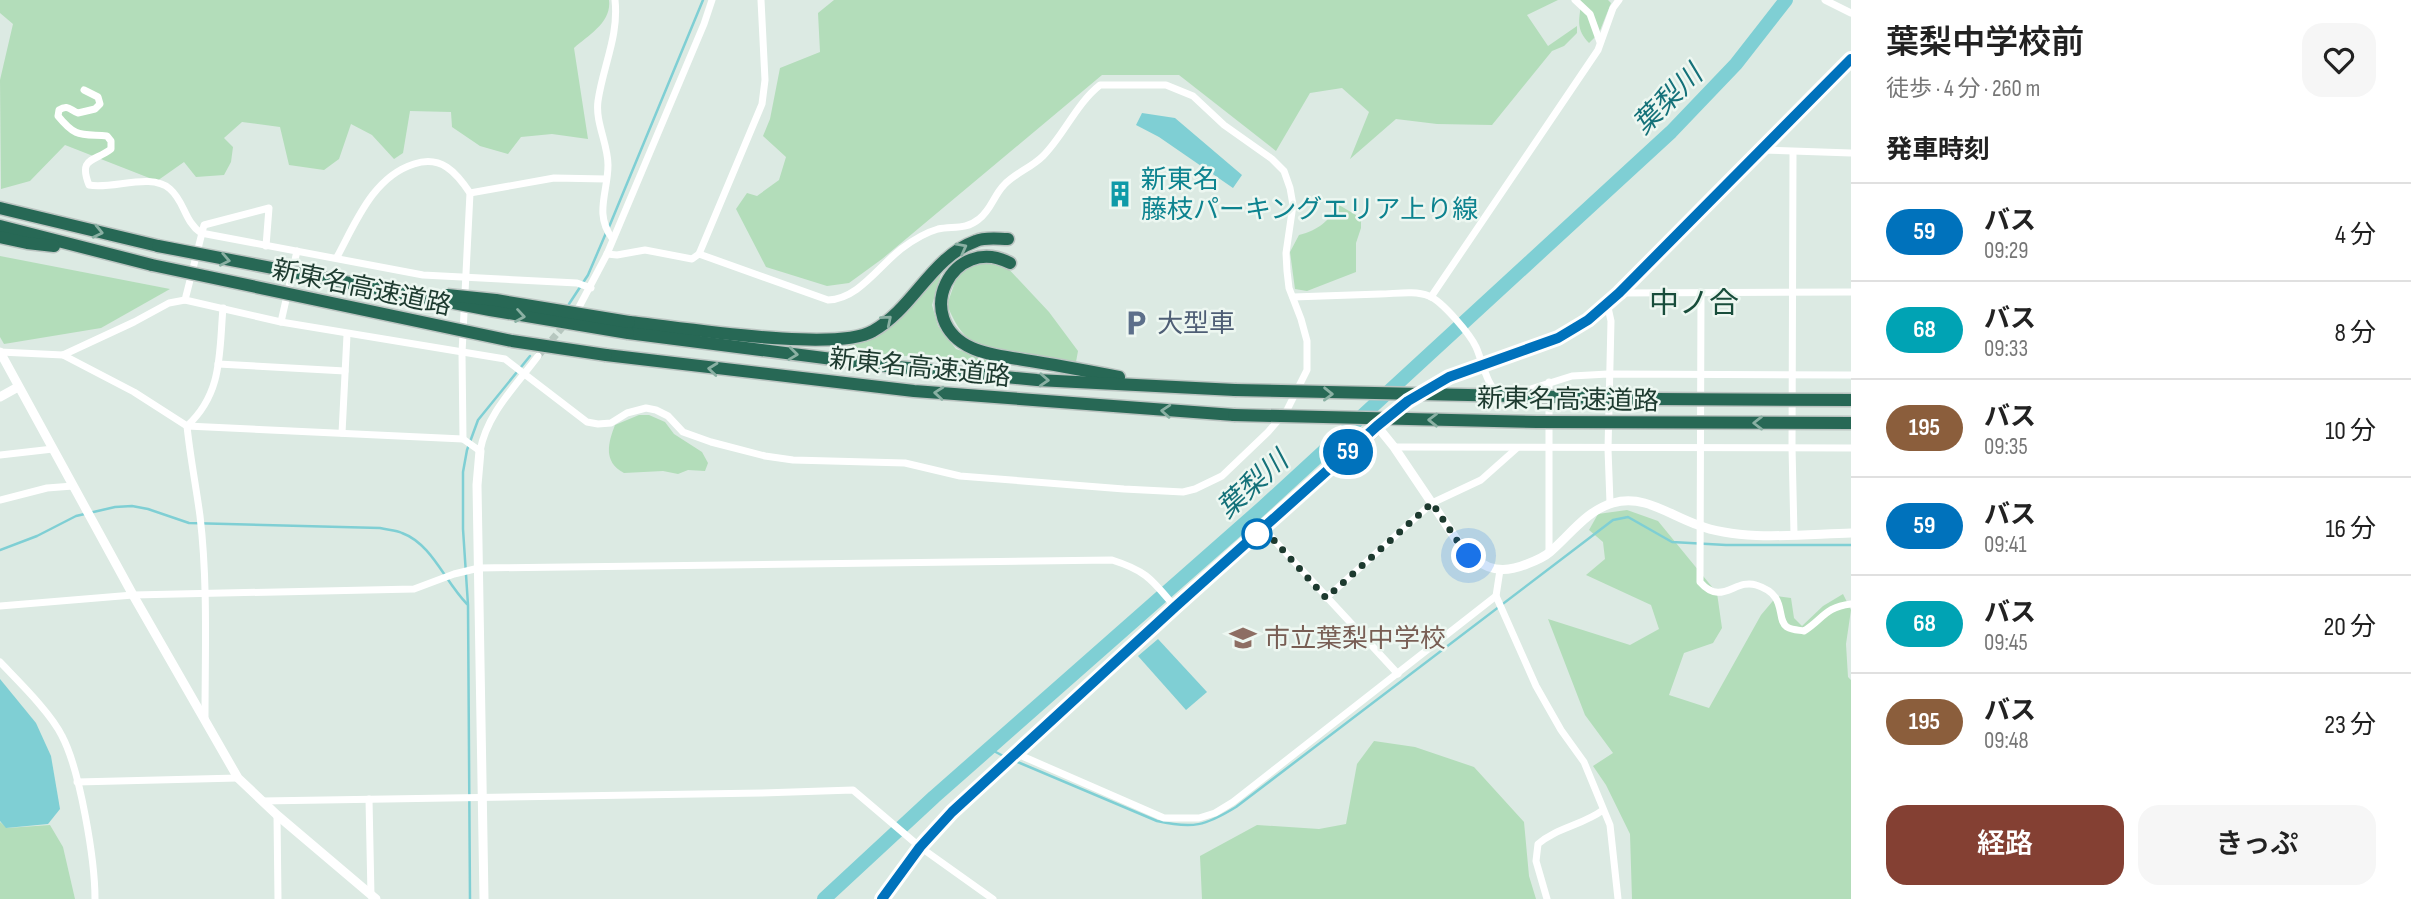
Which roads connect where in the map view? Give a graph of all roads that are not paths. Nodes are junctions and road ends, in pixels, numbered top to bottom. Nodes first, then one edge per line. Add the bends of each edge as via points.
1 (615, 0) edge
2 (712, 0) edge
3 (761, 0) edge
4 (1575, 0) edge
5 (1619, 0) edge
6 (1825, 0) edge
7 (1851, 13) edge
8 (1600, 43) junction
9 (1851, 59) edge
10 (84, 90) dead end
11 (1762, 150) junction
12 (1851, 152) edge
13 (1793, 153) junction
14 (606, 179) junction
15 (470, 193) junction
16 (0, 208) edge
17 (0, 226) edge
18 (201, 233) junction
19 (0, 237) edge
20 (28, 238) junction
21 (612, 238) junction
22 (1008, 239) dead end
23 (266, 246) junction
24 (297, 251) junction
25 (607, 254) junction
26 (699, 254) junction
27 (337, 257) junction
28 (1010, 263) dead end
29 (466, 278) junction
30 (591, 288) junction
31 (1792, 292) junction
32 (1851, 292) edge
33 (1619, 293) junction
34 (1701, 293) junction
35 (1293, 297) junction
36 (1431, 297) junction
37 (185, 300) junction
38 (1607, 303) junction
39 (223, 308) junction
40 (579, 309) dead end
41 (281, 323) junction
42 (629, 327) junction
43 (347, 335) junction
44 (0, 352) edge
45 (462, 353) junction
46 (63, 355) junction
47 (538, 356) tunnel mouth
48 (218, 364) junction
49 (1484, 364) junction
50 (345, 371) junction
51 (525, 374) junction
52 (1608, 374) junction
53 (1701, 375) junction
54 (1851, 375) edge
55 (1792, 376) junction
56 (1549, 382) junction
57 (1164, 386) junction
58 (18, 387) junction
59 (0, 397) edge
60 (1851, 400) edge
61 (1851, 424) edge
62 (187, 426) junction
63 (1377, 426) junction
64 (342, 433) junction
65 (463, 439) junction
66 (1394, 447) junction
67 (1549, 447) junction
68 (1792, 447) junction
69 (1518, 448) junction
70 (1702, 448) junction
71 (1851, 448) edge
72 (53, 449) junction
73 (1608, 449) junction
74 (480, 451) junction
75 (0, 455) edge
76 (73, 486) junction
77 (0, 500) edge
78 (1432, 503) junction
79 (1610, 503) junction
80 (1701, 527) junction
81 (1263, 528) junction
82 (1851, 533) edge
83 (1794, 534) junction
84 (1549, 553) junction
85 (479, 568) junction
86 (1500, 570) junction
87 (205, 593) junction
88 (132, 595) junction
89 (1496, 596) junction
90 (1326, 598) junction
91 (1851, 604) edge
92 (0, 606) edge
93 (1175, 607) junction
94 (0, 662) edge
95 (1398, 674) junction
96 (205, 724) junction
97 (1016, 753) junction
98 (238, 778) junction
99 (77, 782) junction
100 (483, 797) junction
101 (369, 799) junction
102 (262, 801) junction
103 (1603, 810) junction
104 (277, 815) junction
105 (917, 845) junction
106 (372, 897) edge
107 (95, 899) edge
108 (278, 899) edge
109 (484, 899) edge
110 (882, 899) edge
111 (993, 899) edge
112 (1546, 899) edge
113 (1618, 899) edge

1 - 14 street via 614,36 597,105 608,166
2 - 21 street
3 - 26 street via 762,104
4 - 8 street via 1590,14
5 - 8 street
6 - 7 street
8 - 36 street
9 - 11 main road
10 - 18 street via 98,97 100,104 78,113 64,107 58,116 77,134 107,136 111,141 111,149 86,165 89,185 142,182 165,186 173,191 190,225
11 - 13 street
11 - 33 main road
12 - 13 street
13 - 31 street
14 - 15 street via 554,178
14 - 21 street via 604,226
15 - 27 street via 439,162 428,159 400,168 376,189
15 - 29 street
16 -> 42 highway, 新東名高速道路, bridge via 158,246 377,289
17 - 20 highway, 新東名高速道路
18 - 23 street
18 - 23 street via 204,225 269,208
18 - 37 street
19 - 20 highway
61 -> 20 highway, 新東名高速道路, bridge via 1234,415 914,391 512,341
21 - 25 street
42 -> 22 highway via 855,339 892,318 948,256 978,240
23 - 24 street
24 - 27 street
24 - 41 street
25 - 26 street via 645,250 692,259
25 - 30 street
26 - 35 street via 828,300 845,298 921,235 962,228 982,217 1002,186 1044,155 1100,85 1166,85 1193,96 1284,171 1293,205 1286,253
27 - 29 street via 423,275
28 - 57 highway via 998,257 975,258 955,268 939,310 955,338 972,349 997,355
29 - 30 street
29 - 45 street
30 - 40 street
31 - 32 street
31 - 34 street
31 - 55 street
33 - 34 street
33 - 38 main road
34 - 53 street
35 - 36 street via 1411,293
35 - 51 street via 1309,357 1287,410 1222,476 1183,492 960,476 905,463 765,456 683,432 668,416 646,408 605,424 587,422
36 - 49 street via 1474,341
37 - 39 street
37 - 46 street via 169,303
38 - 49 main road via 1558,338
38 - 52 street via 1611,321
39 - 41 street
39 - 48 street
41 - 43 street
42 -> 57 highway, 新東名高速道路 via 887,366
43 - 45 street
43 - 50 street
44 - 46 street
44 - 58 street
45 - 51 street via 505,359
45 - 65 street
46 - 62 street via 134,391
47 - 51 street
48 - 50 street
48 - 62 street via 212,394
49 - 56 street via 1494,391 1501,395
49 - 63 main road via 1419,393
50 - 64 street
51 - 74 street via 490,421
52 - 53 street
52 - 56 street
52 - 73 street
53 - 55 street
53 - 70 street
54 - 55 street
55 - 68 street
56 - 67 street
57 -> 60 highway, 新東名高速道路, bridge
58 - 59 street
58 - 72 street
62 - 64 street
62 - 87 street
63 - 66 street
63 - 81 main road
64 - 65 street
65 - 74 street
66 - 69 street
66 - 78 street
67 - 69 street
67 - 73 street
67 - 84 street
68 - 70 street
68 - 71 street
68 - 83 street
69 - 78 street via 1480,481
70 - 73 street
70 - 80 street
72 - 75 street
72 - 76 street
73 - 79 street
74 - 85 street
76 - 77 street
76 - 88 street
78 - 86 street via 1469,556
78 - 90 street
79 - 80 street via 1632,499 1652,504
79 - 84 street via 1583,520
80 - 83 street via 1741,534
80 - 91 street via 1700,582 1706,589 1717,593 1755,584 1772,592 1788,627 1804,631 1828,611
81 - 90 street
81 - 93 main road
82 - 83 street
84 - 86 street via 1519,568
85 - 87 street via 414,589
85 - 93 street via 1112,560 1151,579
85 - 100 street
86 - 89 street
87 - 88 street
87 - 96 street
88 - 92 street
88 - 96 street
89 - 95 street
89 - 103 street via 1536,686 1584,762
90 - 95 street
93 - 97 main road
94 - 99 street via 62,735
95 - 97 street via 1233,802 1199,818 1164,818
96 - 98 street
97 - 105 main road
98 - 99 street
98 - 102 street
99 - 107 street
100 - 101 street
100 - 105 street via 853,790
100 - 109 street
101 - 102 street
101 - 106 street
102 - 104 street
103 - 112 street via 1538,844 1536,861
103 - 113 street via 1610,825
104 - 106 street
104 - 108 street
105 - 110 main road
105 - 111 street

